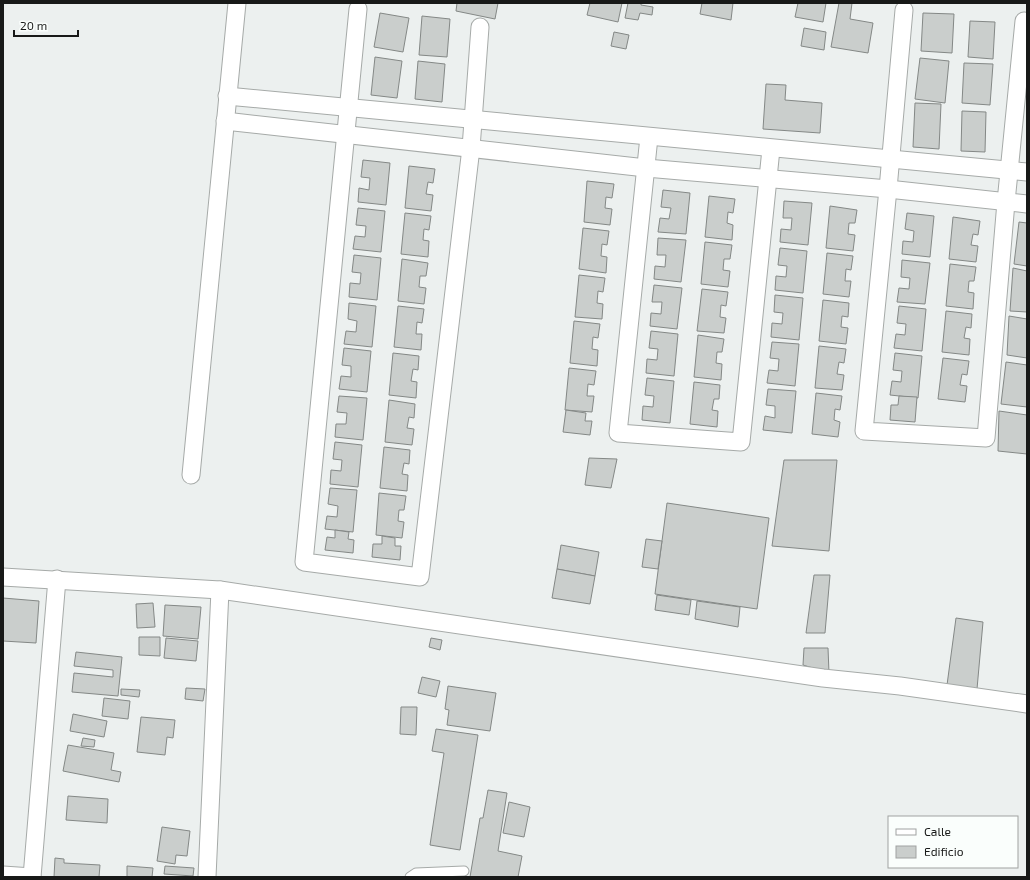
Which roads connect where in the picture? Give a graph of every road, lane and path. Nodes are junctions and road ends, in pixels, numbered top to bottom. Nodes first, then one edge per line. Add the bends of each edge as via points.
1 (236, 3) edge
2 (358, 9) dead end
3 (904, 10) dead end
4 (1024, 21) dead end
5 (480, 27) dead end
6 (227, 96) junction
7 (349, 108) junction
8 (473, 120) junction
9 (225, 121) junction
10 (346, 135) junction
11 (649, 137) junction
12 (471, 148) junction
13 (771, 149) junction
14 (891, 160) junction
15 (646, 168) junction
16 (1009, 170) junction
17 (1027, 172) edge
18 (768, 178) junction
19 (888, 189) junction
20 (1006, 202) junction
21 (1027, 204) edge
22 (191, 475) dead end
23 (3, 577) edge
24 (57, 580) junction
25 (220, 590) junction
26 (1027, 704) edge
27 (464, 871) dead end
28 (3, 875) edge
29 (32, 877) edge
30 (207, 877) edge
31 (410, 877) edge

1 - 6 street
2 - 7 street
3 - 14 street
4 - 16 street
5 - 8 street
6 - 7 street
6 - 9 street
7 - 8 street
7 - 10 street
8 - 11 street
8 - 12 street
9 - 10 street
9 - 22 street
10 - 12 street
10 - 12 street via 304,562 420,577
11 - 13 street
11 - 15 street
12 - 15 street
13 - 14 street
13 - 18 street
14 - 16 street
14 - 19 street
15 - 18 street
15 - 18 street via 618,433 741,442
16 - 17 street
16 - 20 street
18 - 19 street
19 - 20 street
19 - 20 street via 864,431 986,438
20 - 21 street
23 - 24 street
24 - 25 street
24 - 29 street
25 - 26 street via 822,678
25 - 30 street
27 - 31 lane via 416,873
28 - 29 street

